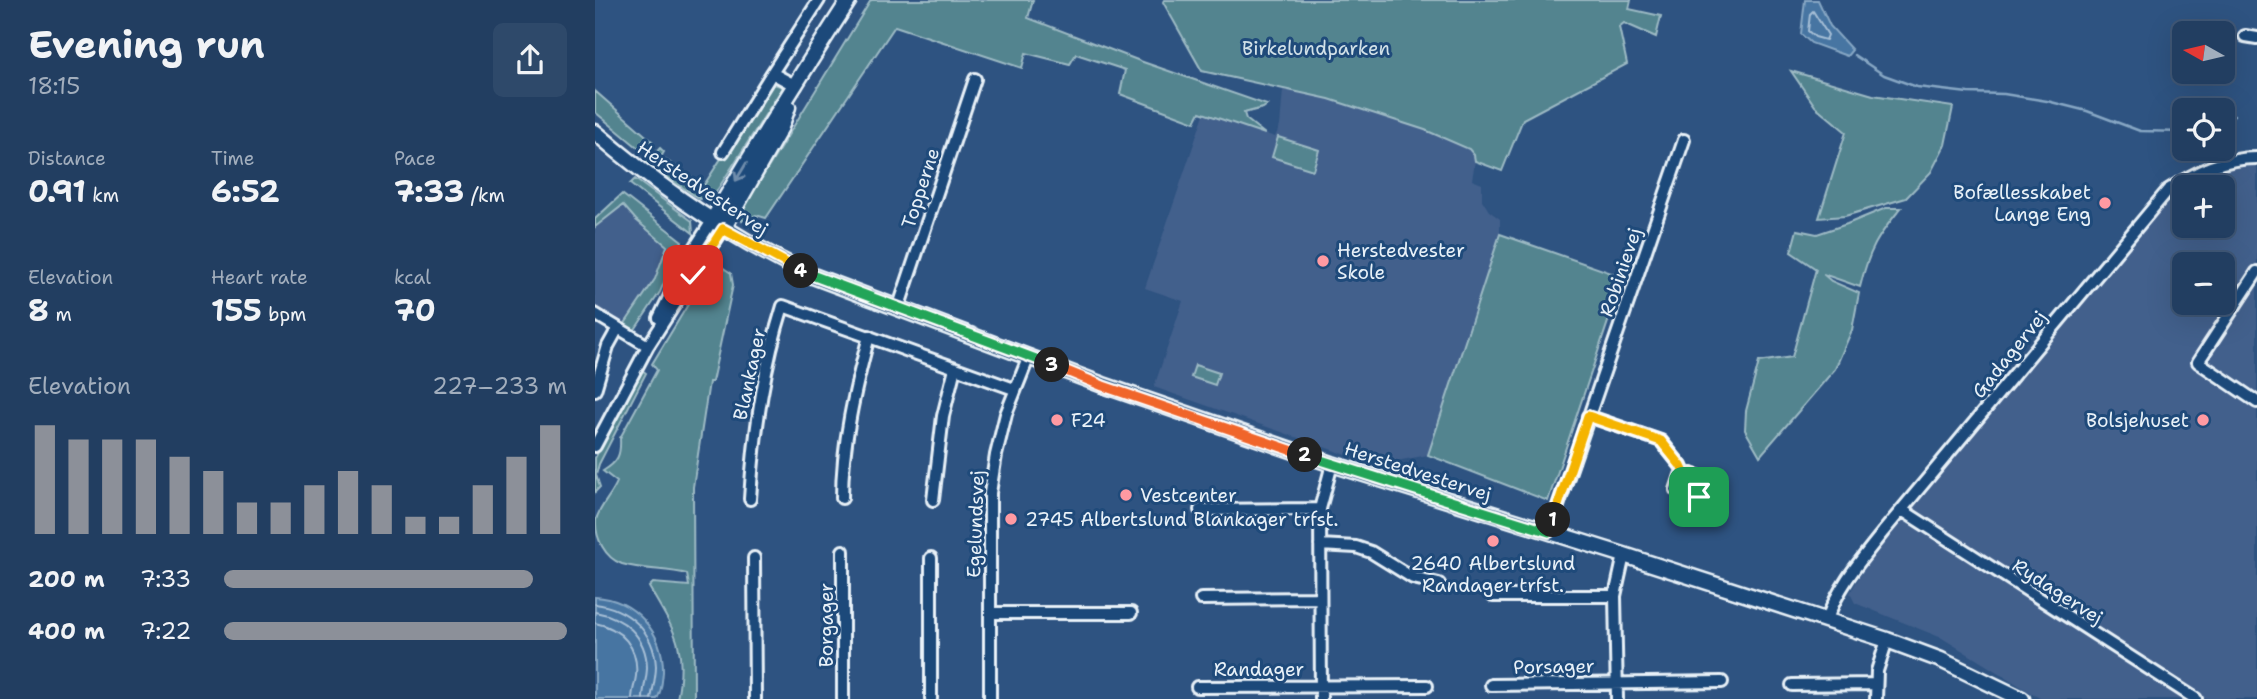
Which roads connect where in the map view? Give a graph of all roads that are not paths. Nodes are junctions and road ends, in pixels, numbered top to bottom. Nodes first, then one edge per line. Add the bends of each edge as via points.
1 (819, 0) edge
2 (849, 0) edge
3 (2245, 36) dead end
4 (2257, 38) edge
5 (772, 73) junction
6 (975, 79) dead end
7 (796, 86) junction
8 (595, 132) edge
9 (1684, 140) dead end
10 (723, 152) dead end
11 (2257, 158) edge
12 (717, 225) junction
13 (2257, 272) edge
14 (898, 309) junction
15 (595, 314) edge
16 (618, 328) junction
17 (869, 336) junction
18 (647, 346) junction
19 (1029, 356) junction
20 (955, 368) junction
21 (1014, 389) junction
22 (595, 390) edge
23 (2257, 402) edge
24 (1588, 416) junction
25 (595, 446) edge
26 (1332, 464) junction
27 (1685, 475) dead end
28 (842, 498) dead end
29 (750, 499) dead end
30 (933, 500) dead end
31 (1320, 509) junction
32 (1200, 510) dead end
33 (1902, 510) junction
34 (1549, 532) junction
35 (1320, 545) junction
36 (843, 551) dead end
37 (1624, 555) junction
38 (754, 558) dead end
39 (930, 558) dead end
40 (1439, 584) dead end
41 (1493, 596) dead end
42 (1615, 596) junction
43 (1320, 598) junction
44 (1201, 599) dead end
45 (990, 613) junction
46 (1131, 613) dead end
47 (1827, 620) junction
48 (1887, 640) junction
49 (1723, 682) dead end
50 (1617, 683) junction
51 (1876, 684) junction
52 (1427, 685) dead end
53 (1491, 685) dead end
54 (1792, 685) dead end
55 (1321, 686) junction
56 (1197, 687) dead end
57 (755, 699) edge
58 (843, 699) edge
59 (931, 699) edge
60 (990, 699) edge
61 (1321, 699) edge
62 (1617, 699) edge
63 (1876, 699) edge
64 (2022, 699) edge
65 (2196, 699) edge

1 - 5 street
2 - 7 street
3 - 4 street
5 - 7 street
5 - 10 street
6 - 14 street, Topperne
7 - 12 street via 771,122
8 - 12 street, Herstedvestervej
9 - 24 street, Robinievej
11 - 33 street, Gadagervej via 2212,165 2168,190
12 - 14 street, Herstedvestervej via 813,276
12 - 18 street via 667,299
13 - 23 street via 2198,362
14 - 19 street, Herstedvestervej
15 - 16 street
16 - 18 street
16 - 22 street
17 - 20 street, Blankager
17 - 28 street via 852,411
17 - 29 street, Blankager via 783,306 760,398
18 - 25 street
19 - 21 street, Egelundsvej
19 - 26 street, Herstedvestervej
20 - 21 street, Blankager
20 - 30 street via 943,416
21 - 45 street, Egelundsvej via 990,494
24 - 27 street via 1661,441
24 - 34 street, Robinievej
26 - 31 street, Randager
26 - 34 street, Herstedvestervej
31 - 32 street
31 - 35 street, Randager
33 - 47 street, Gadagervej via 1848,577
33 - 65 street, Rydagervej
34 - 37 street, Herstedvestervej
35 - 40 street via 1356,547 1413,578
35 - 43 street, Randager
36 - 58 street, Borgager
37 - 42 street, Porsager
37 - 47 street, Herstedvestervej
38 - 57 street
39 - 59 street
41 - 42 street
42 - 50 street, Porsager
43 - 44 street
43 - 55 street, Randager
45 - 46 street
45 - 60 street, Egelundsvej
47 - 48 street, Herstedvestervej
48 - 51 street
48 - 64 street, Herstedvestervej
49 - 50 street, Porsager
50 - 53 street, Porsager
50 - 62 street, Porsager
51 - 54 street
51 - 63 street
52 - 55 street, Randager
55 - 56 street, Randager
55 - 61 street, Randager

